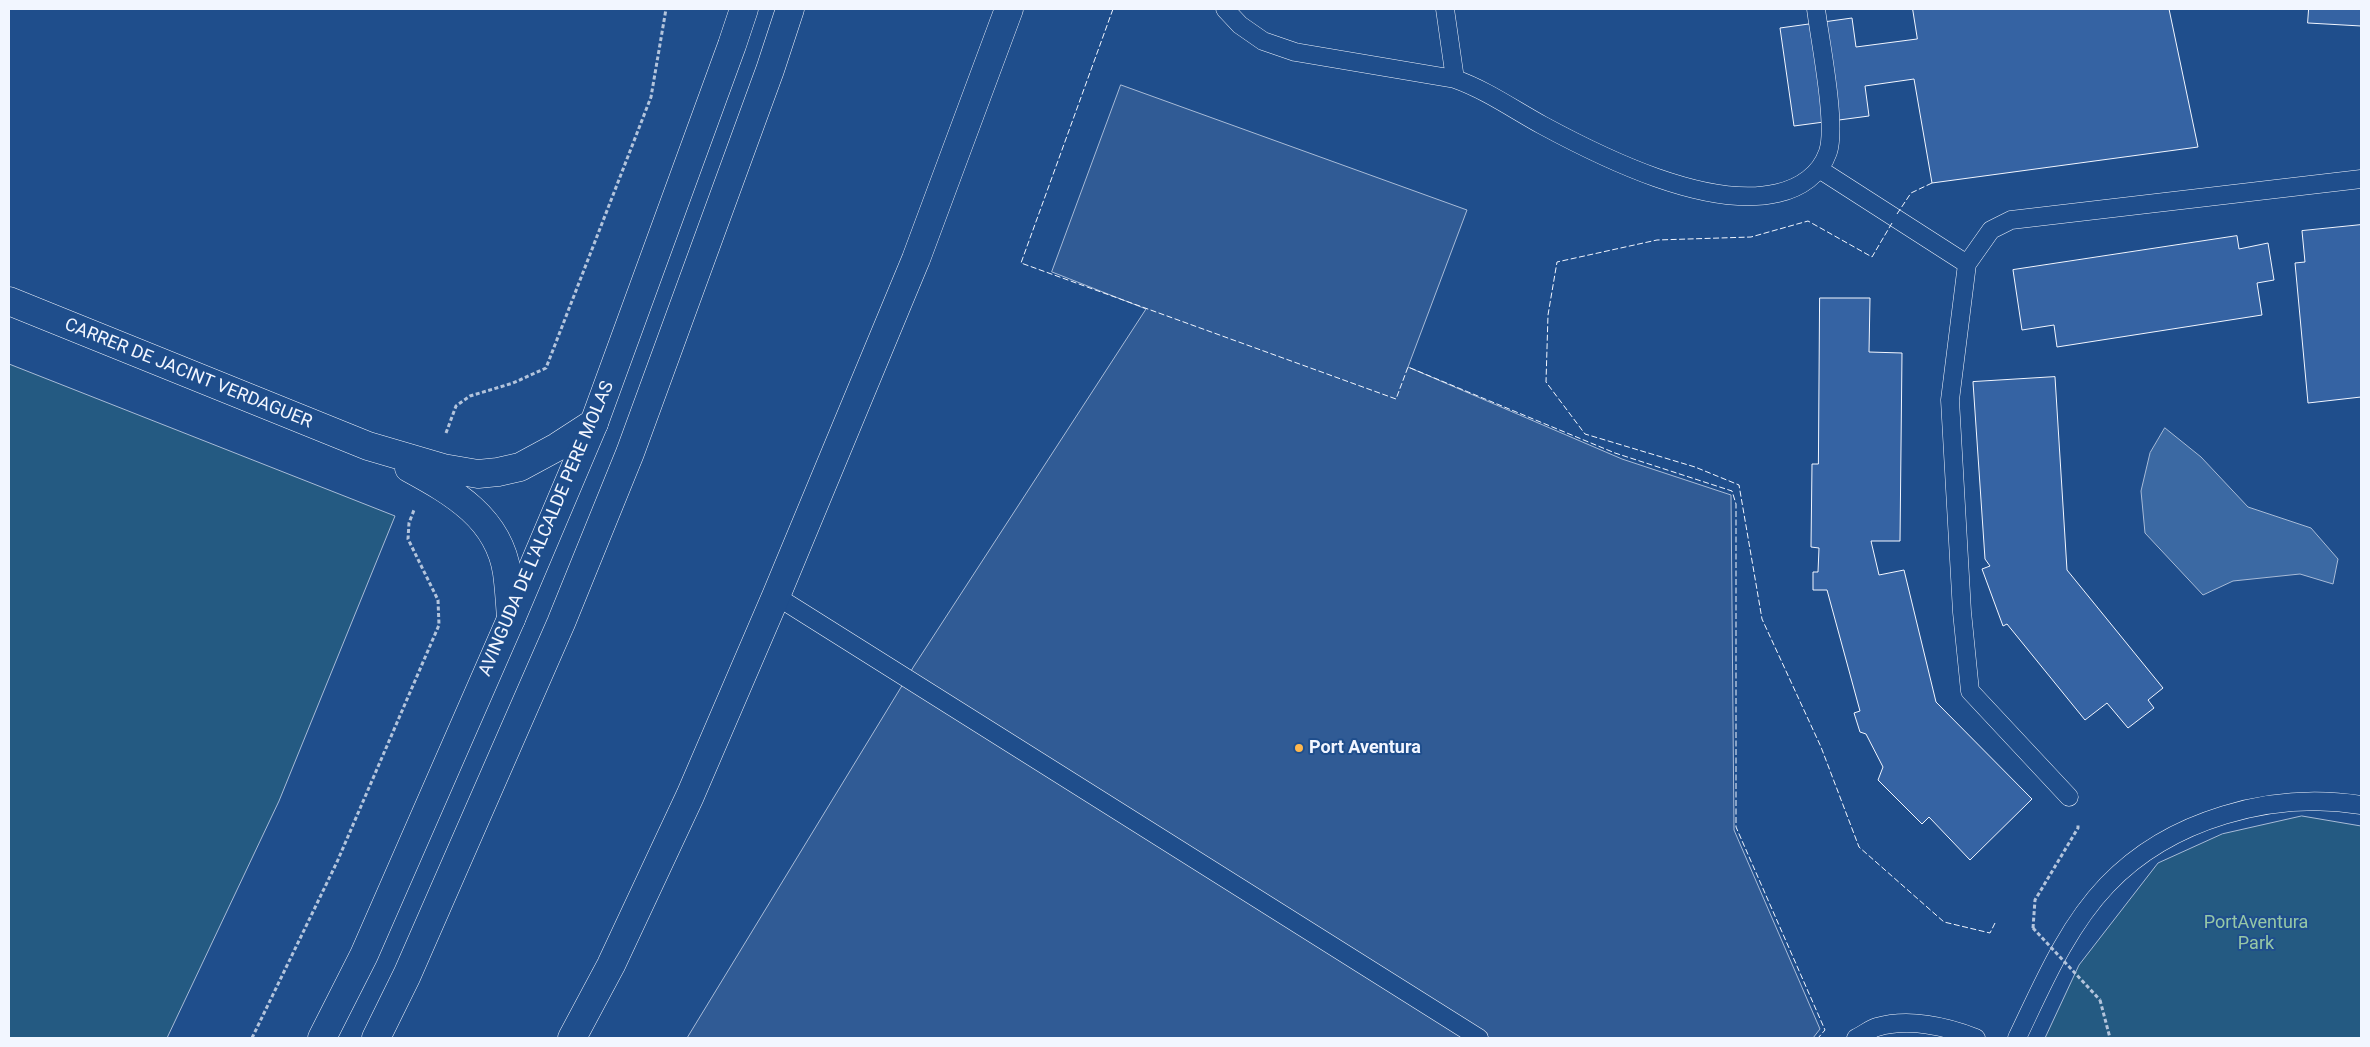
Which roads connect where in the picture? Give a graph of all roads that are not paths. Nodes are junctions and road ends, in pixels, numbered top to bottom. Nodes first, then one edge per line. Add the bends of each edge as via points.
1 (744, 9) edge
2 (790, 9) edge
3 (1008, 9) edge
4 (1225, 9) edge
5 (1445, 9) edge
6 (1816, 9) edge
7 (1455, 79) junction
8 (1819, 169) junction
9 (2361, 179) edge
10 (1967, 264) junction
11 (9, 301) edge
12 (594, 423) junction
13 (368, 446) junction
14 (776, 596) junction
15 (511, 619) junction
16 (2069, 797) road end
17 (2361, 805) edge
18 (322, 1038) edge
19 (376, 1038) edge
20 (572, 1038) edge
21 (1479, 1038) edge
22 (1856, 1038) edge
23 (1976, 1038) edge
24 (2017, 1038) edge

1 - 12 street, AVINGUDA DE L'ALCALDE PERE MOLAS
2 - 19 street via 630,453 557,632 407,975
3 - 14 street via 916,259
4 - 7 lane via 1240,25 1263,41 1295,52
5 - 7 lane
6 - 8 lane via 1830,132 1828,153
7 - 8 lane via 1476,87 1610,159 1716,194 1744,198 1792,190
8 - 10 lane
9 - 10 lane via 2011,220 1991,230
10 - 16 lane via 1950,400 1962,612 1970,691
11 - 13 street, CARRER DE JACINT VERDAGUER
12 - 13 street, CARRER DE JACINT VERDAGUER via 557,448 520,467 498,472 478,474 443,468
12 - 15 street, AVINGUDA DE L'ALCALDE PERE MOLAS
13 - 15 street, CARRER DE JACINT VERDAGUER via 465,502 494,533 507,571
14 - 20 street via 690,796 611,965
14 - 21 lane
15 - 18 street, AVINGUDA DE L'ALCALDE PERE MOLAS via 364,955
17 - 24 lane via 2306,801 2260,807 2223,815 2160,842 2107,885 2088,908 2048,974
22 - 23 lane via 1876,1028 1900,1023 1955,1030

